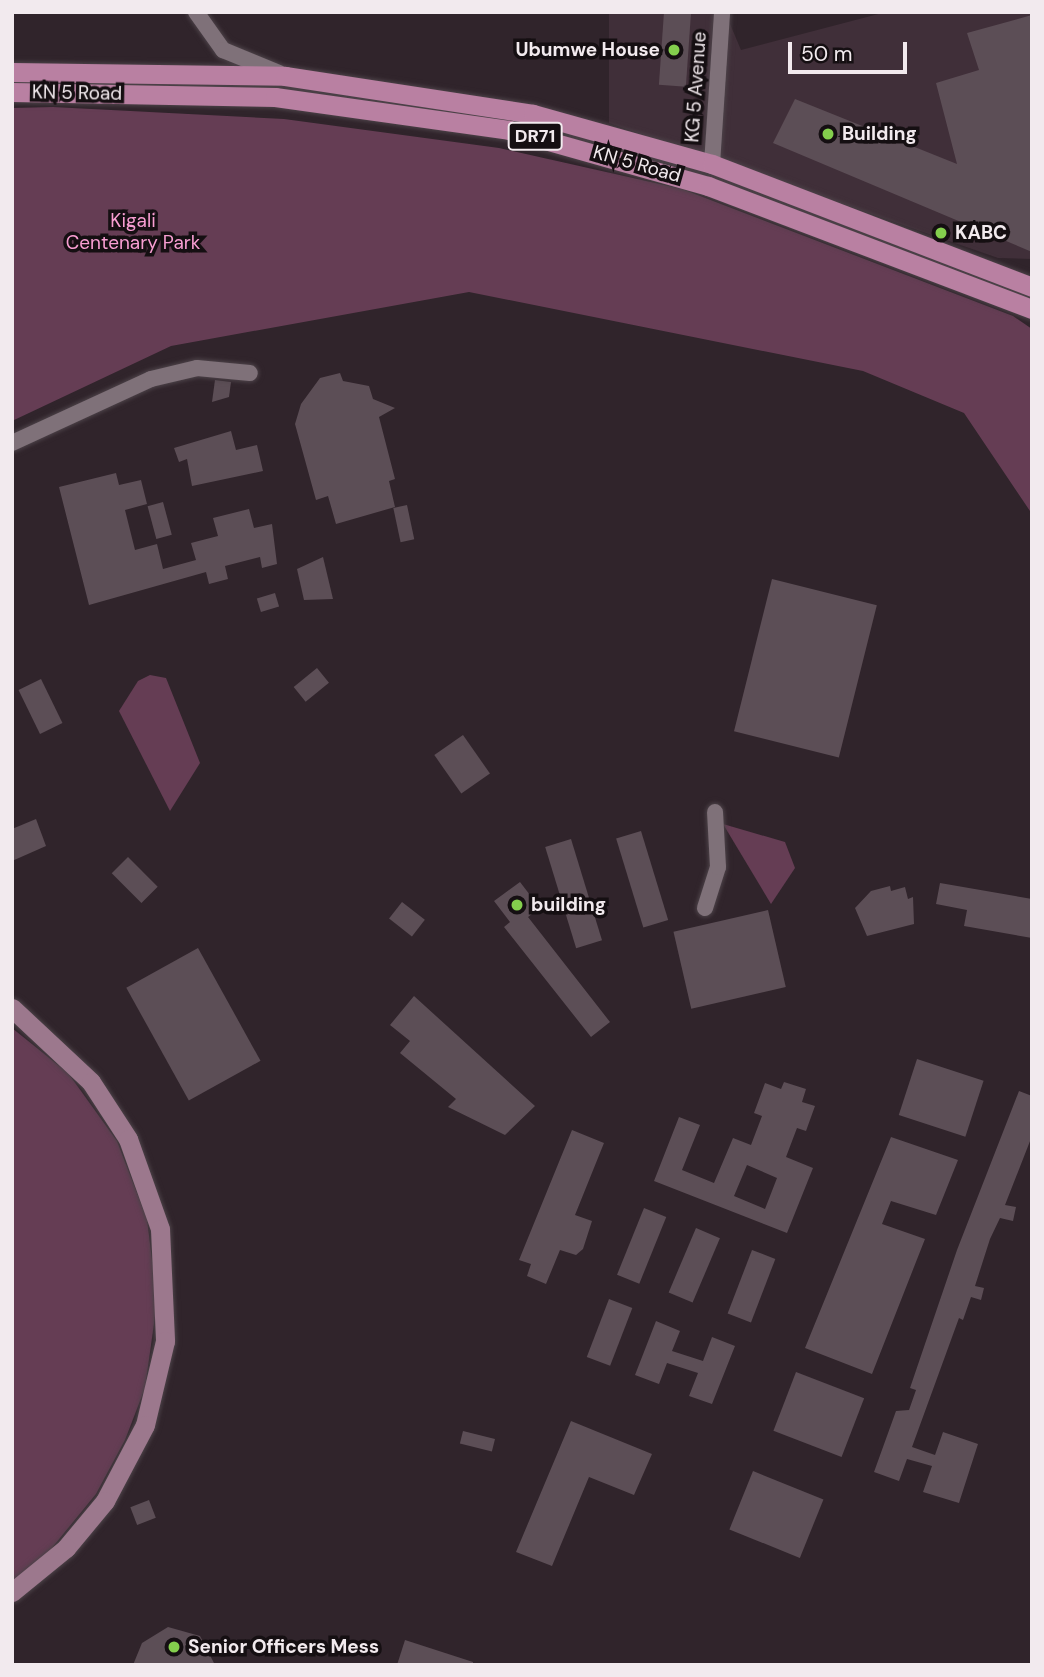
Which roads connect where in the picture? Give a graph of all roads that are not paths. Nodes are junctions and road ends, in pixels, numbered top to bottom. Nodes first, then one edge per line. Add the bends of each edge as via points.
1 (197, 12) edge
2 (722, 12) edge
3 (12, 72) edge
4 (285, 76) junction
5 (12, 92) edge
6 (712, 164) junction
7 (1032, 287) edge
8 (1032, 309) edge
9 (250, 373) dead end
10 (12, 443) edge
11 (715, 812) dead end
12 (705, 908) dead end
13 (12, 1008) edge
14 (12, 1592) edge

1 - 4 street via 223,50
2 - 6 street, KG 5 Avenue
3 - 4 main road, KN 5 Road / DR71
4 - 6 main road, KN 5 Road / DR71 via 533,114
5 - 8 main road, KN 5 Road / DR71 via 275,97 509,130 708,186
6 - 7 main road, KN 5 Road / DR71
9 - 10 street via 197,368 151,379
11 - 12 street via 718,867
13 - 14 main road via 91,1082 128,1139 160,1228 165,1341 145,1425 105,1501 66,1548

